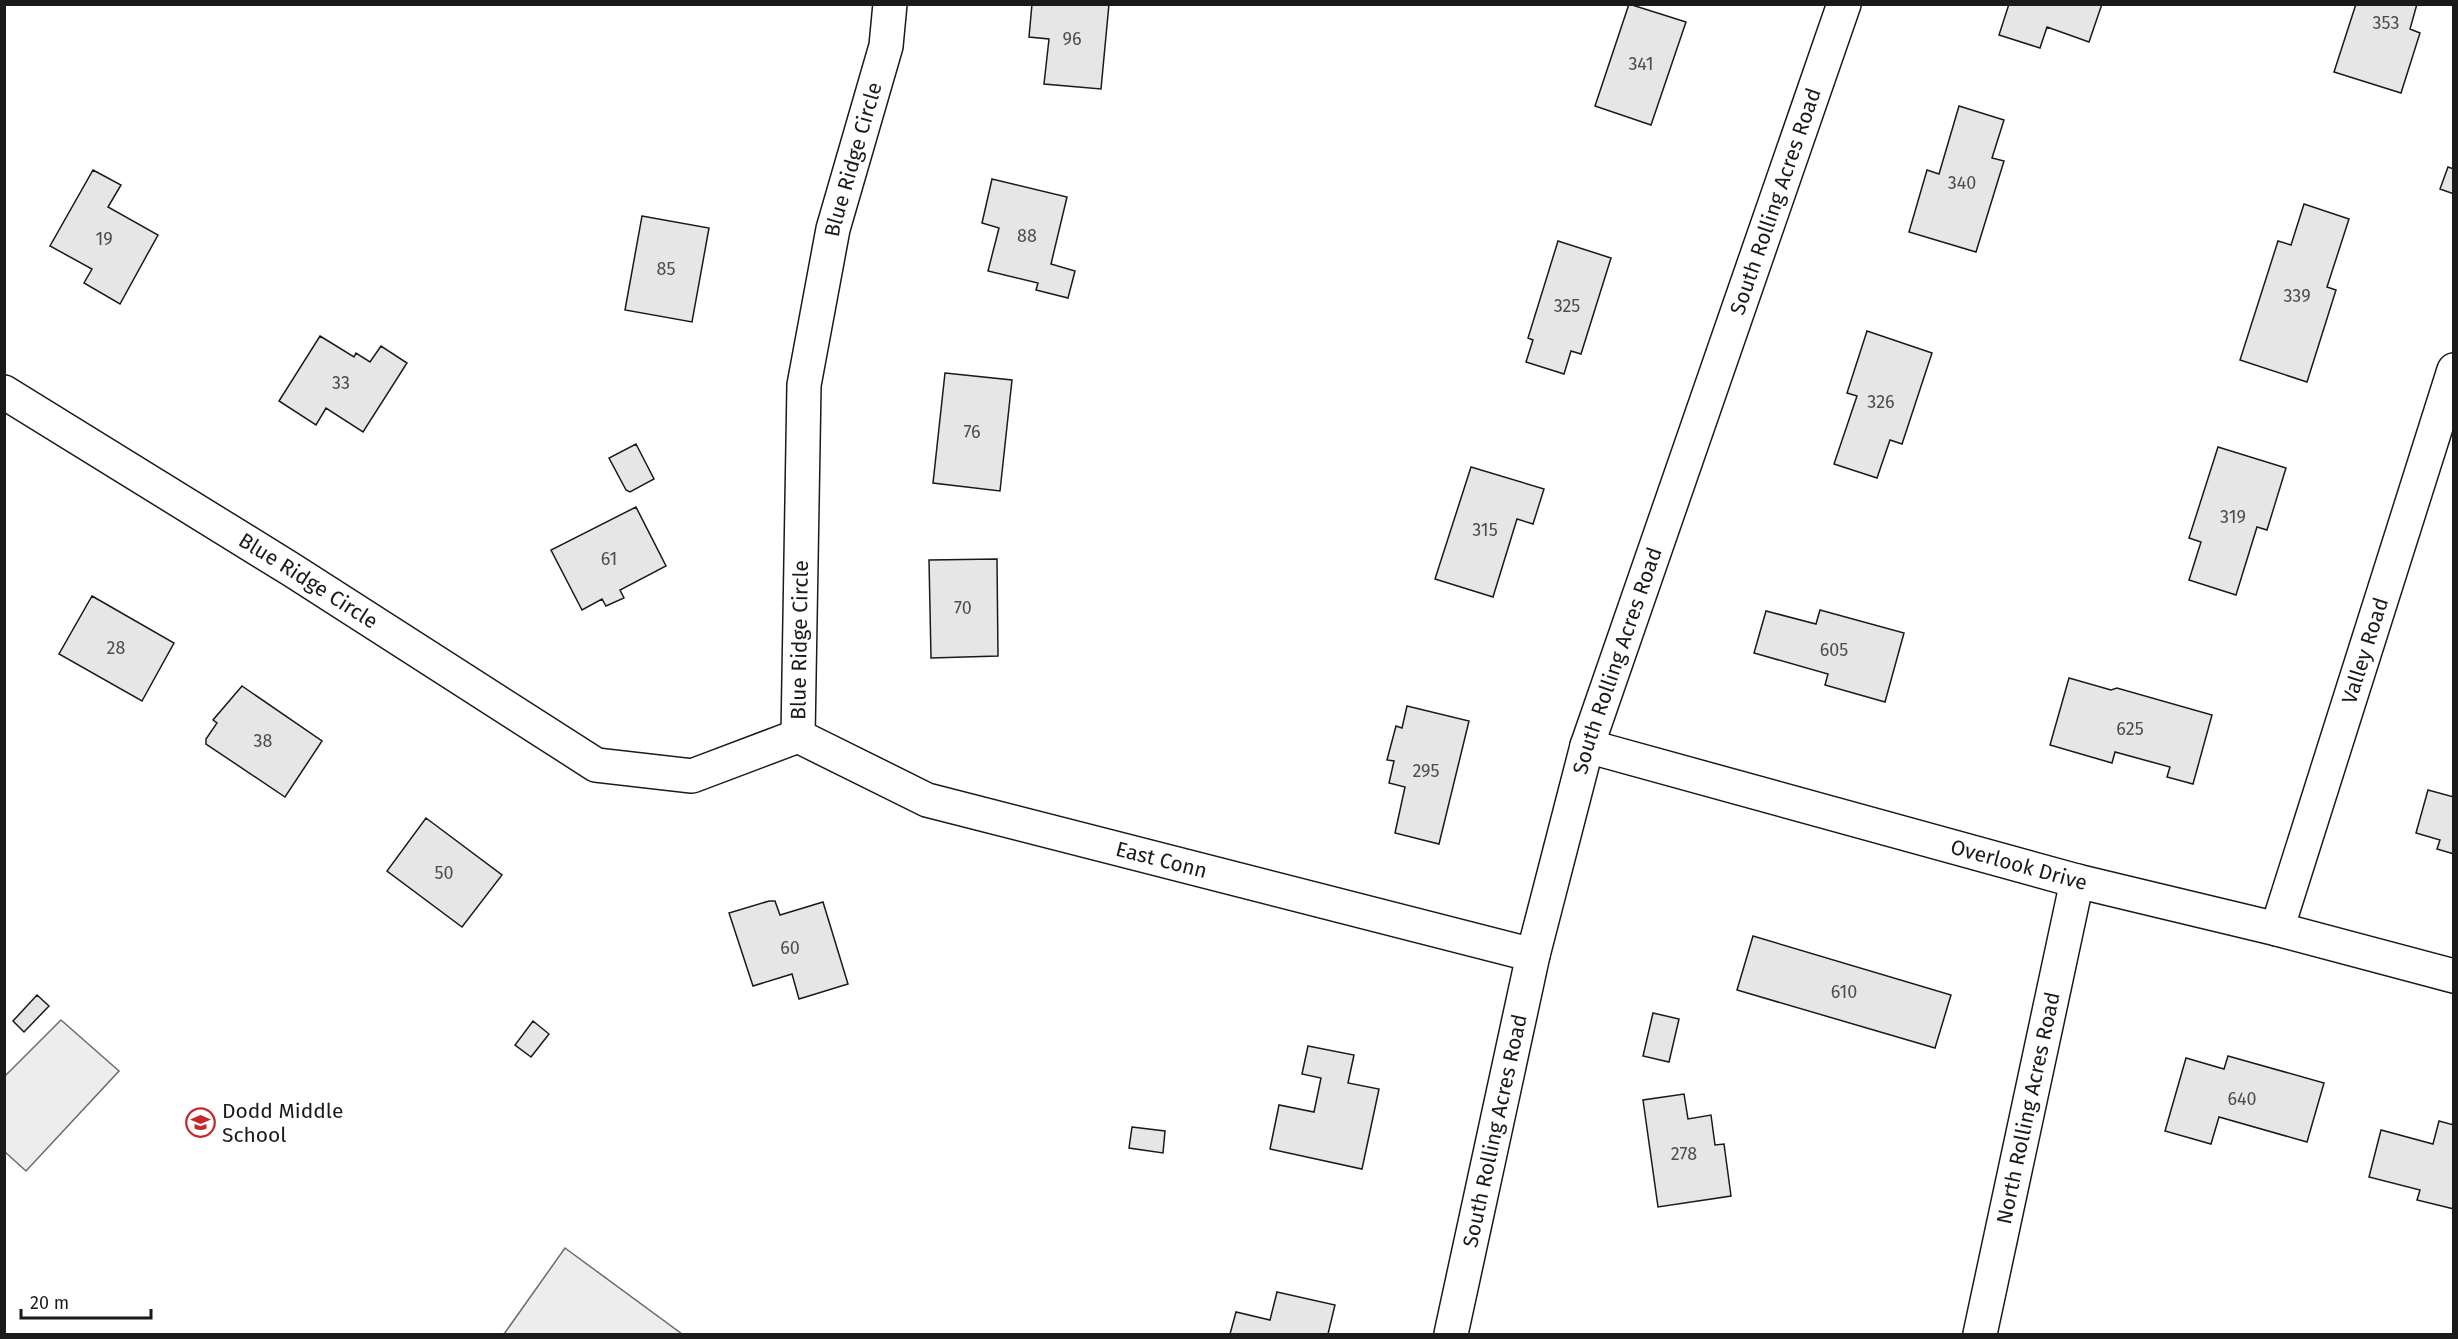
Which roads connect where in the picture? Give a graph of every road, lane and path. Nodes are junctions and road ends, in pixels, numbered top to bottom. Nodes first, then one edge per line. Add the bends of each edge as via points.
1 (890, 4) edge
2 (1844, 4) edge
3 (2454, 370) edge
4 (4, 392) edge
5 (798, 736) junction
6 (1587, 746) junction
7 (2077, 881) junction
8 (2277, 929) junction
9 (1533, 955) junction
10 (2454, 976) edge
11 (1451, 1335) edge
12 (1980, 1335) edge

1 - 5 street, Blue Ridge Circle via 886,46 833,229 804,385
2 - 6 street, South Rolling Acres Road
3 - 8 street, Valley Road
4 - 5 street, Blue Ridge Circle via 596,765 692,776
5 - 9 street, East Conn via 927,800
6 - 7 street, Overlook Drive
6 - 9 street, South Rolling Acres Road
7 - 8 street, Overlook Drive
7 - 12 street, North Rolling Acres Road
8 - 10 street, Overlook Drive
9 - 11 street, South Rolling Acres Road

